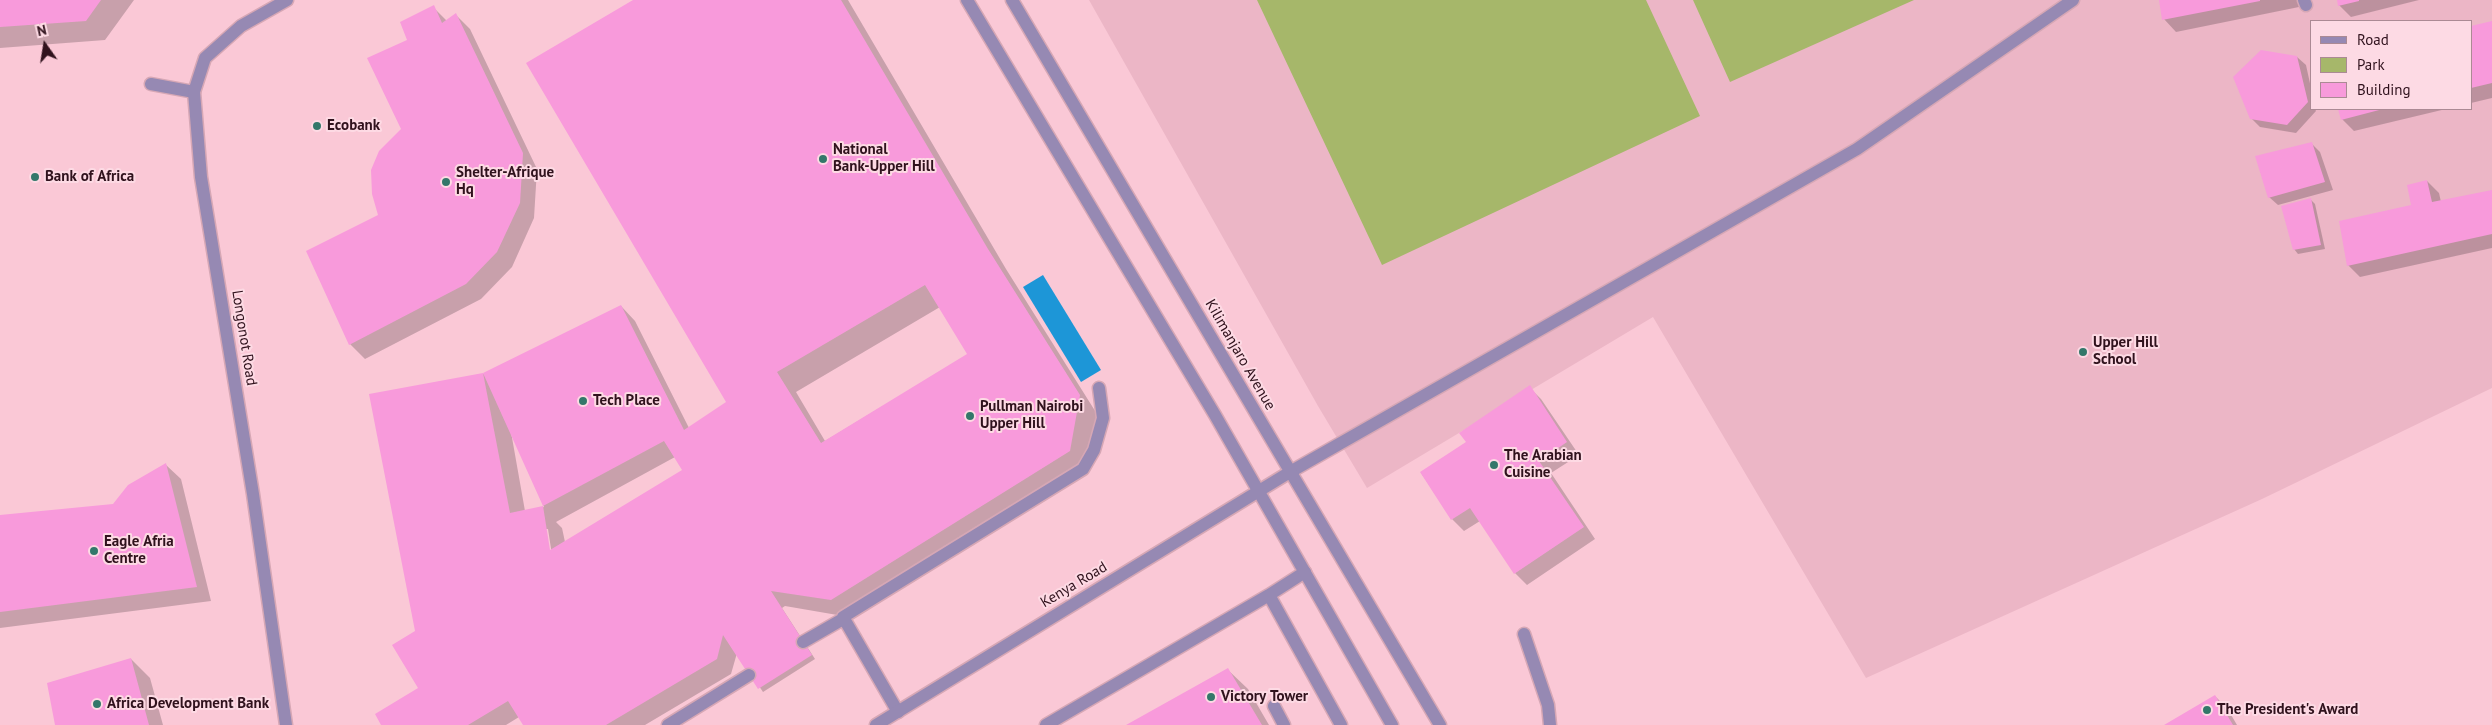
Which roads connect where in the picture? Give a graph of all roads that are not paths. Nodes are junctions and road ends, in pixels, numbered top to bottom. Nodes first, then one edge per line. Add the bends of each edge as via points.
1 (287, 0) edge
2 (967, 0) edge
3 (1012, 0) edge
4 (2073, 0) edge
5 (151, 84) dead end
6 (194, 92) junction
7 (1099, 388) dead end
8 (1290, 472) junction
9 (1258, 491) junction
10 (1305, 572) junction
11 (1269, 595) junction
12 (843, 619) junction
13 (1524, 634) dead end
14 (803, 642) dead end
15 (749, 675) dead end
16 (1274, 706) dead end
17 (898, 712) junction
18 (286, 725) edge
19 (668, 725) edge
20 (876, 725) edge
21 (1046, 725) edge
22 (1284, 725) edge
23 (1341, 725) edge
24 (1392, 725) edge
25 (1440, 725) edge
26 (1550, 725) edge

1 - 6 street, Longonot Road via 241,26 205,58
2 - 9 street
3 - 8 street, Kilimanjaro Avenue
4 - 8 street, Kenya Road via 1857,149
5 - 6 street
6 - 18 street, Longonot Road via 201,177 250,475
7 - 12 street via 1103,418 1094,450 1083,469
8 - 9 street, Kenya Road
8 - 25 street, Kilimanjaro Avenue
9 - 10 street
9 - 17 street, Kenya Road
10 - 11 street
10 - 24 street
11 - 21 street
11 - 23 street
12 - 14 street
12 - 17 street
13 - 26 street via 1548,705
15 - 19 street
16 - 22 street
17 - 20 street, Kenya Road

